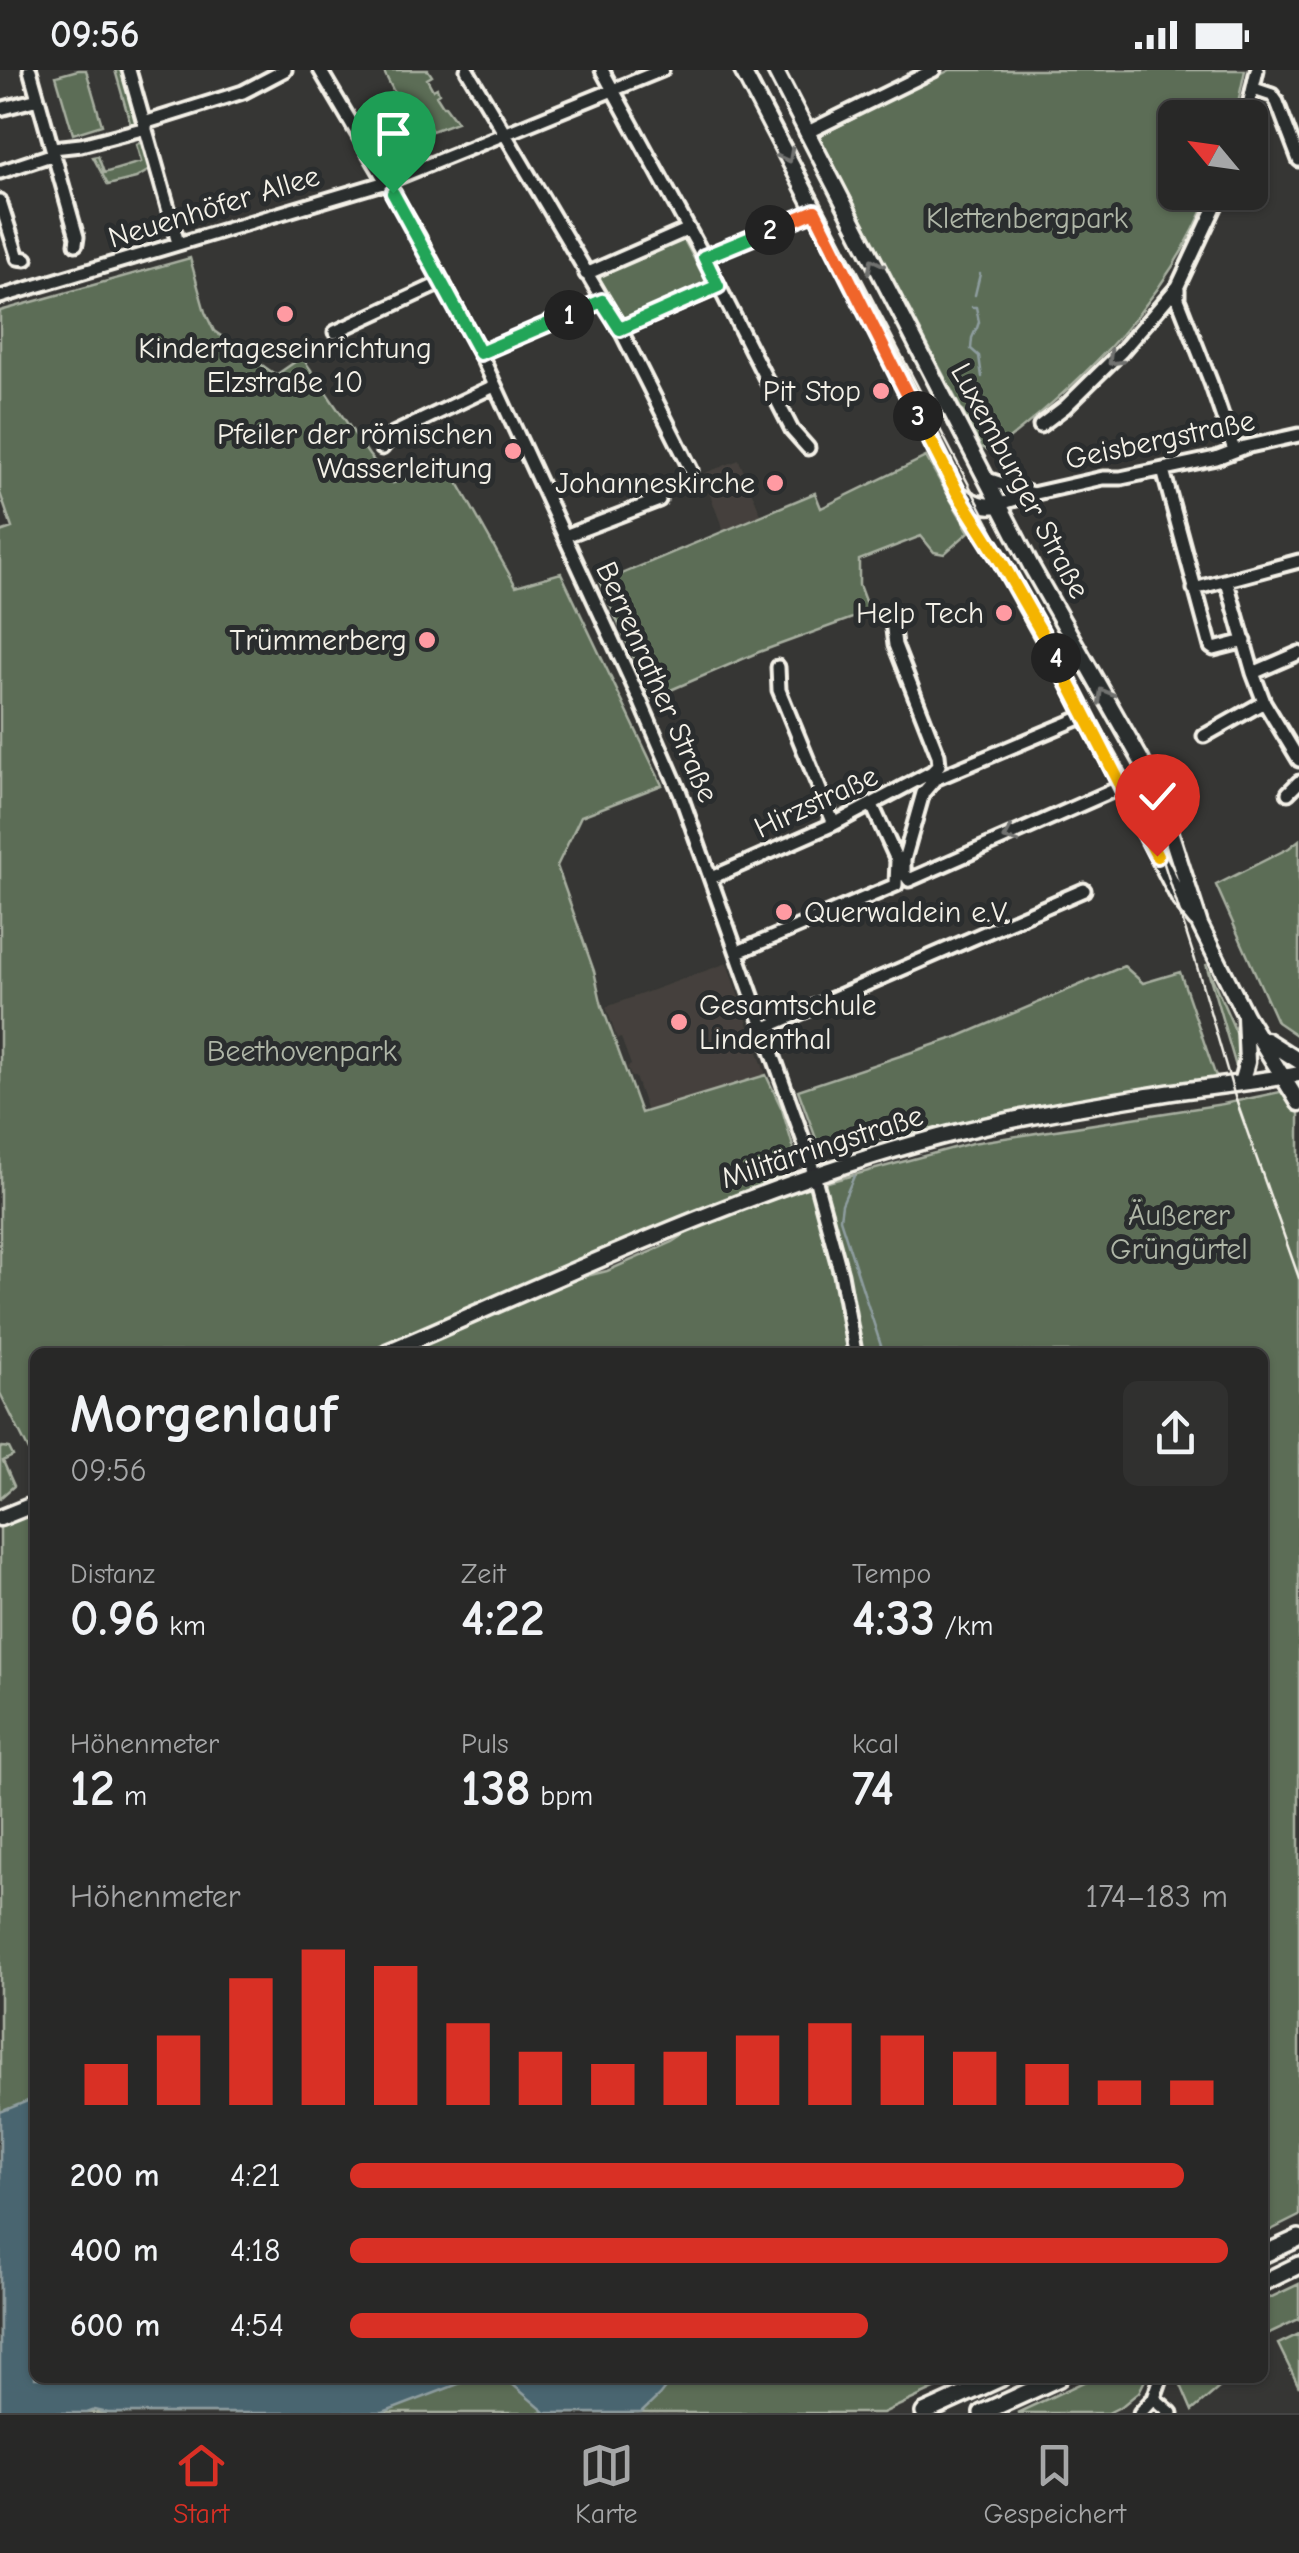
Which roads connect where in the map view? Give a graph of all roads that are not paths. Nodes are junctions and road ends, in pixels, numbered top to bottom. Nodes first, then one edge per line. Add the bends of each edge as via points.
1 (30, 70) edge
2 (129, 70) edge
3 (286, 70) edge
4 (320, 70) edge
5 (467, 70) edge
6 (602, 70) edge
7 (662, 70) edge
8 (742, 70) edge
9 (774, 70) edge
10 (934, 70) edge
11 (1257, 70) edge
12 (612, 88) junction
13 (1254, 88) junction
14 (38, 98) junction
15 (1251, 100) edge
16 (0, 109) edge
17 (145, 126) junction
18 (806, 134) junction
19 (503, 135) junction
20 (53, 151) junction
21 (1299, 160) edge
22 (0, 172) edge
23 (386, 182) junction
24 (0, 201) edge
25 (1214, 210) edge
26 (815, 211) junction
27 (689, 230) junction
28 (76, 244) dead end
29 (178, 244) junction
30 (704, 257) junction
31 (26, 259) dead end
32 (586, 274) junction
33 (443, 282) junction
34 (718, 286) junction
35 (1178, 286) junction
36 (0, 297) edge
37 (596, 303) junction
38 (620, 329) junction
39 (335, 332) dead end
40 (480, 353) junction
41 (494, 386) junction
42 (1040, 426) dead end
43 (1299, 436) edge
44 (382, 448) dead end
45 (808, 448) dead end
46 (1234, 450) junction
47 (691, 470) dead end
48 (1162, 470) junction
49 (987, 479) junction
50 (957, 492) junction
51 (1032, 494) junction
52 (659, 500) dead end
53 (996, 505) junction
54 (983, 533) junction
55 (565, 536) junction
56 (1299, 561) edge
57 (1227, 582) junction
58 (1194, 589) junction
59 (891, 614) dead end
60 (1245, 642) junction
61 (1299, 653) edge
62 (778, 667) dead end
63 (1253, 674) junction
64 (1264, 702) junction
65 (1085, 716) junction
66 (1204, 736) dead end
67 (1106, 759) junction
68 (1140, 760) junction
69 (1299, 760) edge
70 (1299, 782) edge
71 (1121, 788) junction
72 (1288, 793) dead end
73 (872, 805) junction
74 (834, 824) junction
75 (711, 878) junction
76 (1084, 890) dead end
77 (1200, 925) junction
78 (738, 952) junction
79 (1244, 1015) junction
80 (765, 1028) junction
81 (1257, 1034) junction
82 (1299, 1061) edge
83 (1292, 1075) edge
84 (1241, 1083) junction
85 (1299, 1103) edge
86 (814, 1175) junction
87 (395, 1348) edge
88 (853, 1348) edge
89 (30, 1506) edge
90 (0, 1518) edge
91 (1299, 2238) edge
92 (1268, 2252) edge
93 (1299, 2266) edge
94 (1268, 2280) edge
95 (990, 2383) edge
96 (1049, 2383) edge
97 (1159, 2383) edge
98 (1154, 2398) junction
99 (924, 2413) edge
100 (982, 2413) edge
101 (1140, 2413) edge
102 (1171, 2413) edge

1 - 14 street
2 - 17 street
3 - 17 street
4 - 23 street, Berrenrather Straße
5 - 19 street
6 - 12 street
7 - 12 street, Neuenhöfer Allee
8 -> 26 main road, Luxemburger Straße
9 - 18 main road, Luxemburger Straße
10 - 18 street
11 - 13 street
12 - 19 street, Neuenhöfer Allee
12 - 27 street
13 - 15 street
13 - 21 street via 1277,102
14 - 16 street
14 - 20 street
17 - 20 street
17 - 29 street
49 -> 18 main road, Luxemburger Straße
19 - 23 street, Neuenhöfer Allee
19 - 32 street
20 - 22 street
20 - 28 street
23 - 29 street, Neuenhöfer Allee
23 - 33 street, Berrenrather Straße
24 - 31 street via 18,258
25 - 35 street
26 - 30 street
26 - 50 main road, Luxemburger Straße
27 - 30 street
27 - 32 street
29 - 36 street, Neuenhöfer Allee
30 - 34 street
32 - 37 street
33 - 39 street
33 - 40 street, Berrenrather Straße
34 - 38 street
34 - 45 street via 792,430
35 -> 42 street via 1122,352
35 - 46 street
37 - 38 street
37 - 40 street
38 - 47 street
40 - 41 street, Berrenrather Straße
41 - 44 street via 393,434
41 - 55 street, Berrenrather Straße
43 - 46 street, Geisbergstraße
46 - 48 street, Geisbergstraße
48 - 51 street, Geisbergstraße
48 - 58 street
49 - 51 street, Geisbergstraße
49 - 53 main road, Luxemburger Straße
50 - 53 main road
50 - 54 main road, Luxemburger Straße
51 - 53 street, Geisbergstraße
52 - 55 street
53 - 54 main road via 984,518
68 -> 53 main road, Luxemburger Straße
54 - 65 main road, Luxemburger Straße
55 - 75 street, Berrenrather Straße
56 - 57 street
57 - 58 street
57 - 60 street
58 - 60 street via 1211,647
59 - 73 street, Hirzstraße via 895,645 939,765
60 - 63 street
61 - 63 street
62 - 74 street via 779,690
63 - 64 street
64 - 66 street
64 - 69 street
65 - 67 main road, Luxemburger Straße
71 -> 65 street via 909,880 904,873 923,793 936,779
67 - 68 main road via 1129,776
67 - 71 main road, Luxemburger Straße
68 - 77 main road, Luxemburger Straße
70 - 72 street
71 - 77 main road, Luxemburger Straße
73 - 74 street, Hirzstraße
73 - 78 street via 897,860 896,885
74 - 75 street, Hirzstraße
75 - 78 street, Berrenrather Straße
76 - 80 street
77 - 79 main road, Luxemburger Straße
78 - 80 street, Berrenrather Straße
79 - 81 main road, Luxemburger Straße
79 - 84 main road via 1247,1062
80 - 86 street, Berrenrather Straße
81 - 82 main road
81 - 83 main road, Luxemburger Straße
83 - 84 main road, Militärringstraße
83 - 85 main road, Luxemburger Straße
84 - 86 main road, Militärringstraße via 1004,1122
86 - 87 main road, Militärringstraße
86 - 88 street, Berrenrather Straße
89 - 90 main road
91 - 92 highway
93 - 94 highway
95 - 99 highway
96 - 100 highway
97 - 98 street
98 - 101 street
98 - 102 street

